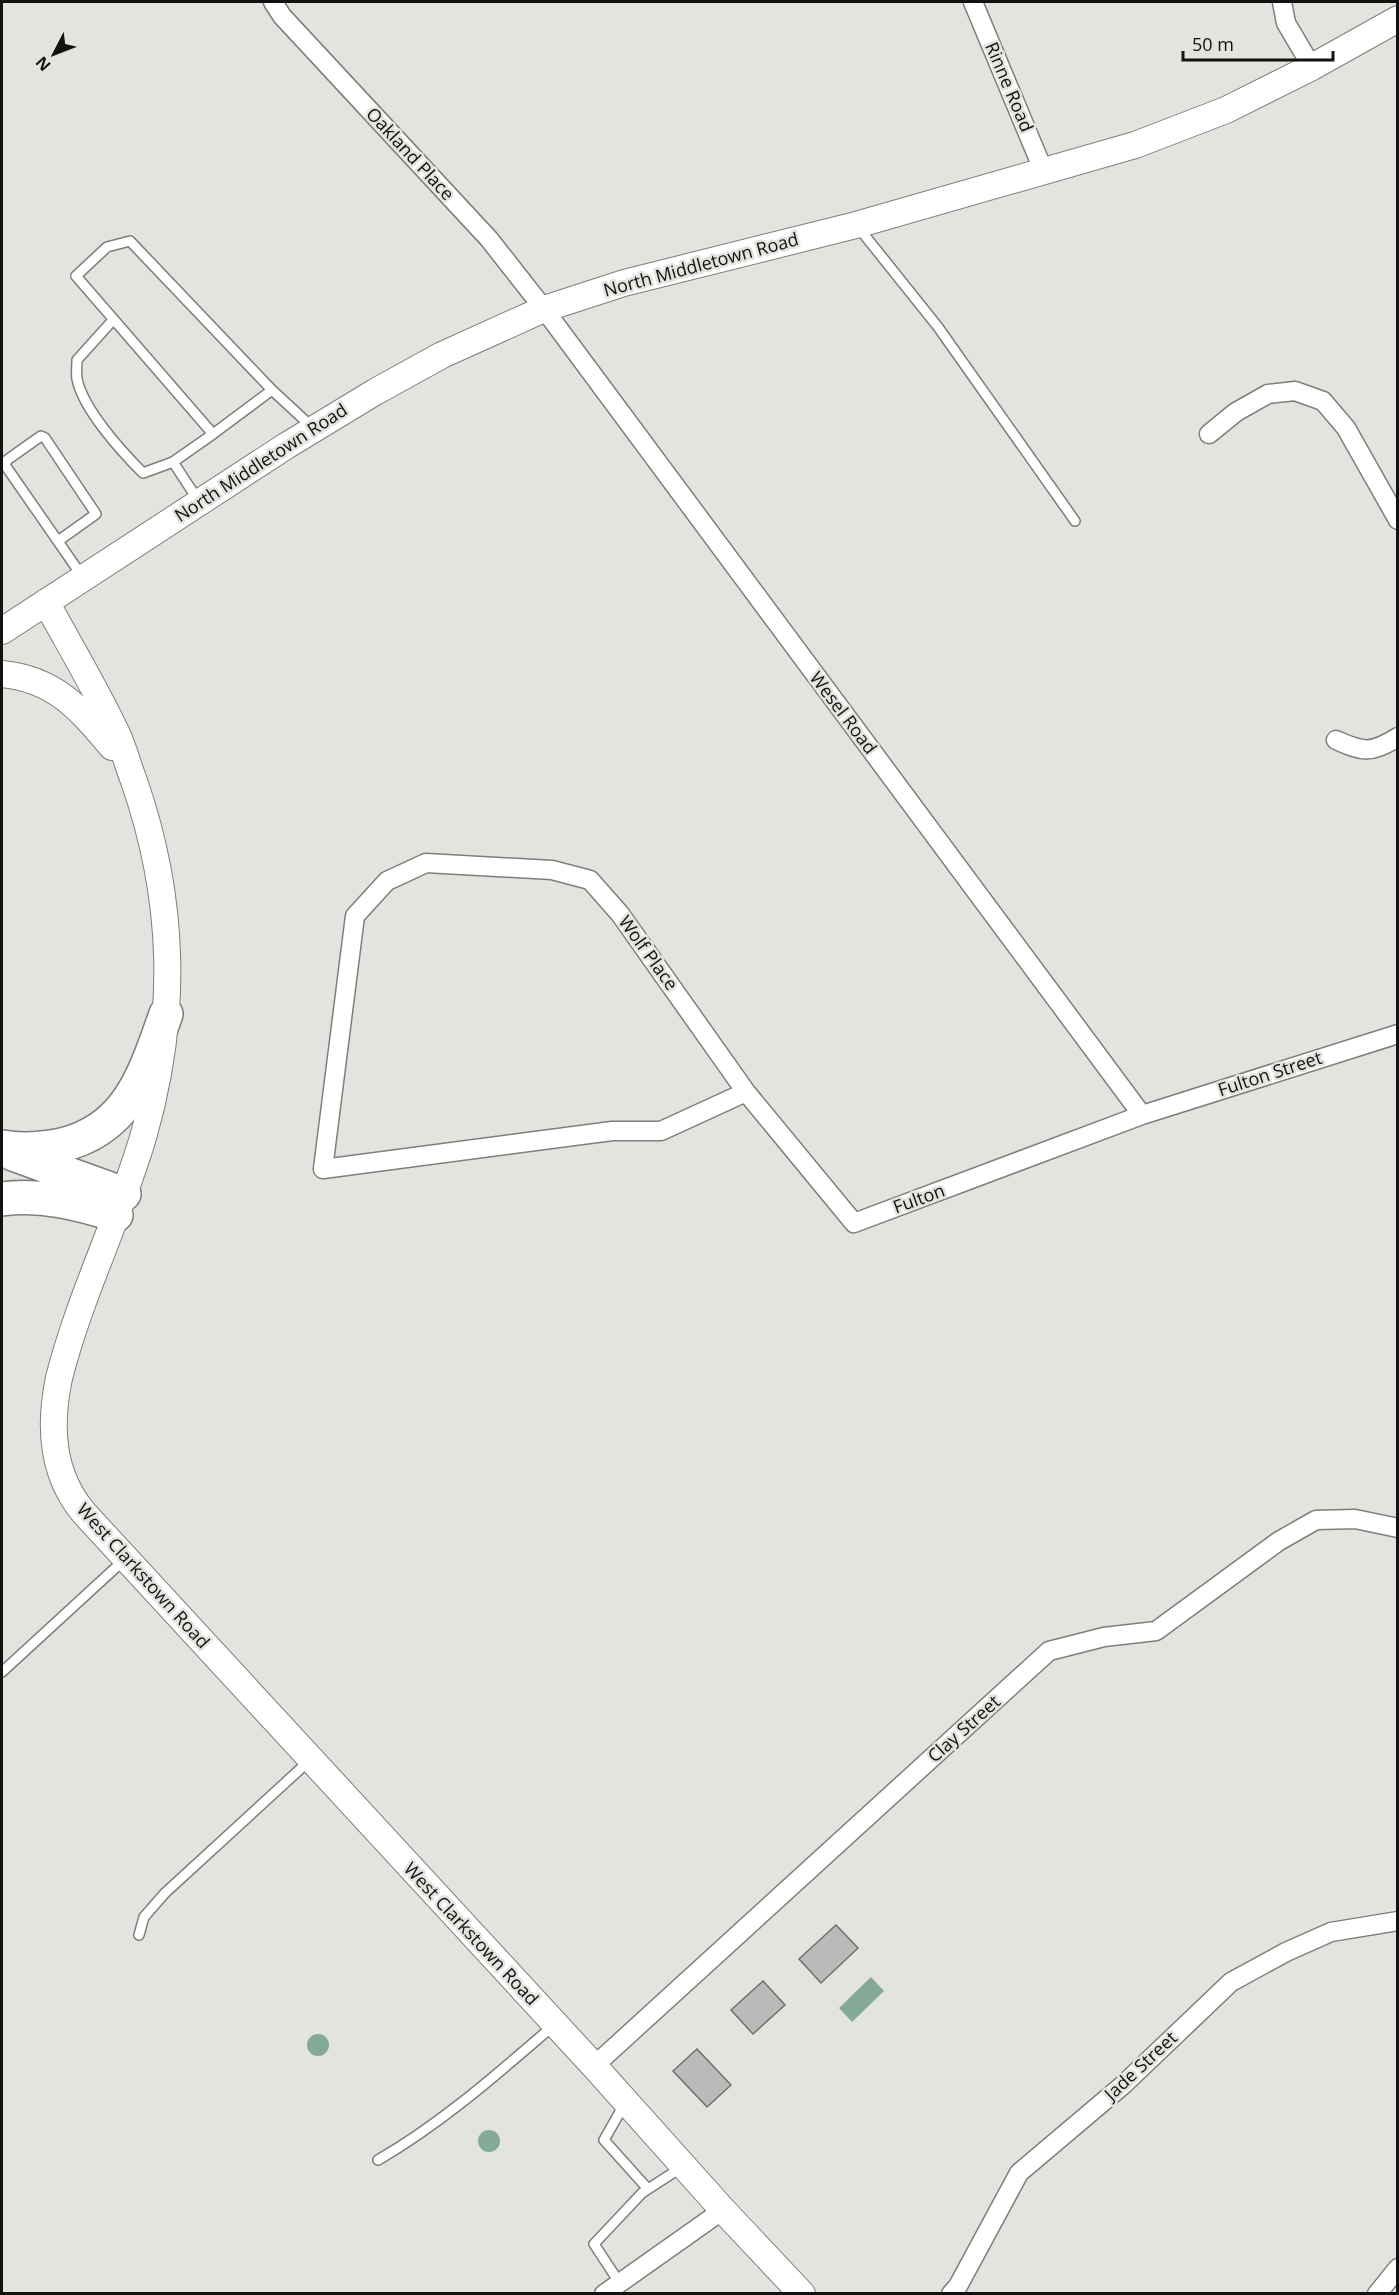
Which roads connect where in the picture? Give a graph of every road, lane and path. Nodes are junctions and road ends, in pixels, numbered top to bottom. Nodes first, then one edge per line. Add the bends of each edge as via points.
1 (273, 2) edge
2 (973, 2) edge
3 (1282, 2) edge
4 (1398, 19) edge
5 (1312, 67) junction
6 (1044, 171) junction
7 (856, 225) junction
8 (544, 309) junction
9 (113, 320) junction
10 (272, 390) junction
11 (314, 429) junction
12 (213, 434) junction
13 (1209, 434) dead end
14 (173, 462) junction
15 (200, 502) junction
16 (1398, 520) edge
17 (1075, 521) dead end
18 (58, 541) junction
19 (83, 578) junction
20 (46, 602) junction
21 (2, 631) edge
22 (2, 674) edge
23 (1398, 737) edge
24 (1336, 740) dead end
25 (130, 770) junction
26 (166, 1014) junction
27 (1398, 1034) edge
28 (746, 1092) junction
29 (1142, 1115) junction
30 (2, 1149) edge
31 (2, 1199) edge
32 (120, 1205) junction
33 (1398, 1528) edge
34 (126, 1558) junction
35 (2, 1672) edge
36 (310, 1759) junction
37 (1398, 1921) edge
38 (139, 1935) dead end
39 (555, 2024) junction
40 (594, 2066) junction
41 (626, 2101) junction
42 (378, 2160) dead end
43 (683, 2166) junction
44 (648, 2189) junction
45 (723, 2210) junction
46 (1398, 2268) edge
47 (619, 2282) junction
48 (604, 2294) edge
49 (802, 2294) edge
50 (951, 2294) edge
51 (1377, 2294) edge

1 - 8 street, Oakland Place via 489,239
2 - 6 street, Rinne Road
3 - 5 street via 1286,23
4 - 5 street, North Middletown Road
5 - 6 street, North Middletown Road via 1226,110 1135,145
6 - 7 street, North Middletown Road
7 - 8 street, North Middletown Road via 624,284
7 - 17 lane via 938,327
8 - 11 street, North Middletown Road via 442,355
8 - 29 street, Wesel Road
9 - 10 lane via 76,276 107,247 130,242
9 - 12 lane
9 - 14 lane via 77,360 77,378 84,401 124,455 143,472
10 - 11 lane
10 - 12 lane
11 - 15 street, North Middletown Road
12 - 14 lane
13 - 16 street via 1236,412 1268,394 1295,390 1323,401 1346,428
14 - 15 lane
15 - 19 street, North Middletown Road
18 - 18 lane via 96,514 41,436 5,465
18 - 19 lane
19 - 20 street, North Middletown Road
20 - 21 street, North Middletown Road
20 - 25 street, West Clarkstown Road via 117,735
22 - 25 street via 39,683 64,696
23 - 24 street via 1362,751
25 - 26 street, West Clarkstown Road via 152,841 166,916
26 - 30 highway via 135,1090 110,1124 61,1145
26 - 32 street, West Clarkstown Road via 144,1135
27 - 29 street, Fulton Street
28 - 28 street, Wolf Place via 620,914 590,880 552,870 426,863 387,881 355,916 323,1169 612,1131 662,1131
28 - 29 street, Fulton via 855,1223
30 - 32 highway
31 - 32 highway via 34,1197
32 - 34 street, West Clarkstown Road via 62,1364 53,1431 58,1466 68,1490
33 - 40 street, Clay Street via 1355,1519 1316,1520 1279,1541 1156,1631 1104,1637 1049,1651
34 - 35 lane
34 - 36 street, West Clarkstown Road
36 - 38 lane via 165,1893 144,1917
36 - 39 street, West Clarkstown Road
37 - 50 street, Jade Street via 1331,1932 1231,1982 1123,2085 1019,2173
39 - 40 street, West Clarkstown Road
39 - 42 lane via 470,2097
40 - 41 street, West Clarkstown Road
41 - 43 street, West Clarkstown Road
41 - 44 lane via 604,2140
43 - 44 lane
43 - 45 street, West Clarkstown Road
44 - 47 lane via 594,2244
45 - 47 street
45 - 49 street, West Clarkstown Road
46 - 51 street
47 - 48 street

